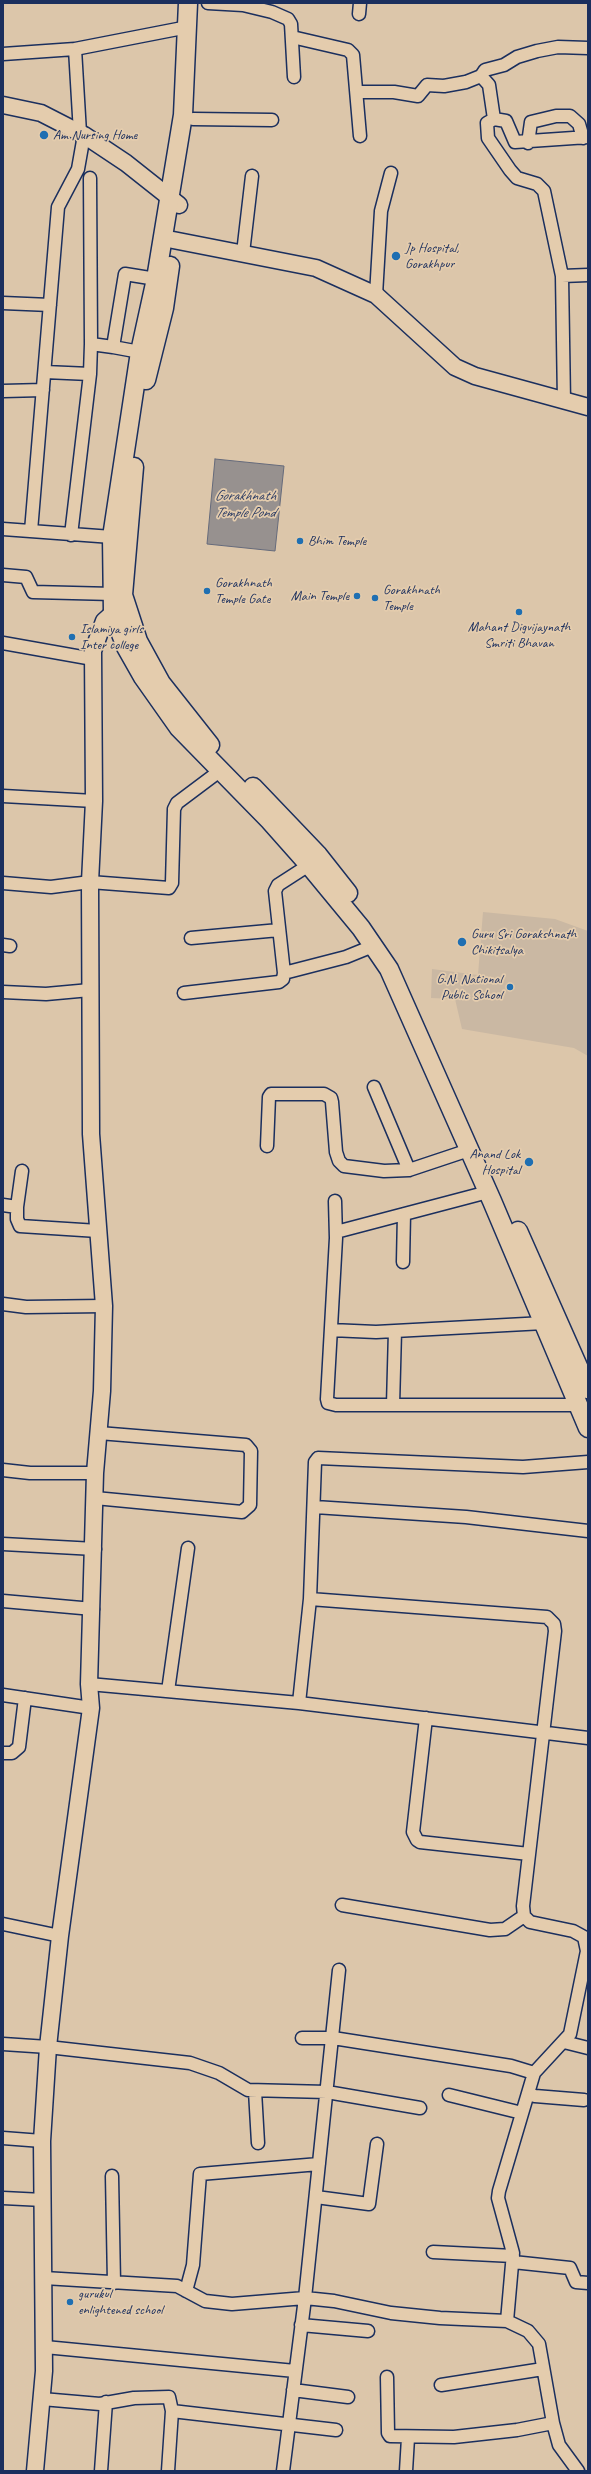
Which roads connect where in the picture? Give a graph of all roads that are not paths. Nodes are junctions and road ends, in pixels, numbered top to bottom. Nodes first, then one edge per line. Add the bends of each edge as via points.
1 (188, 3) edge
2 (200, 3) edge
3 (208, 3) edge
4 (188, 27) junction
5 (292, 38) junction
6 (588, 48) edge
7 (75, 49) junction
8 (3, 54) edge
9 (481, 76) junction
10 (294, 77) dead end
11 (357, 92) junction
12 (3, 104) edge
13 (193, 119) junction
14 (494, 119) junction
15 (272, 120) dead end
16 (82, 134) junction
17 (360, 136) dead end
18 (586, 137) edge
19 (528, 142) junction
20 (391, 173) dead end
21 (252, 176) dead end
22 (90, 178) dead end
23 (175, 202) junction
24 (173, 240) junction
25 (242, 253) junction
26 (588, 275) edge
27 (562, 276) junction
28 (156, 279) junction
29 (376, 295) junction
30 (3, 304) edge
31 (50, 305) junction
32 (91, 344) junction
33 (113, 347) junction
34 (140, 352) junction
35 (45, 372) junction
36 (90, 374) junction
37 (43, 390) junction
38 (3, 391) edge
39 (564, 402) junction
40 (588, 407) edge
41 (3, 529) edge
42 (31, 531) junction
43 (71, 534) junction
44 (112, 537) junction
45 (3, 575) edge
46 (113, 594) junction
47 (120, 611) junction
48 (3, 643) edge
49 (93, 660) junction
50 (221, 770) junction
51 (3, 796) edge
52 (94, 801) junction
53 (309, 865) junction
54 (90, 882) junction
55 (3, 883) edge
56 (278, 930) junction
57 (191, 938) dead end
58 (373, 946) junction
59 (284, 973) junction
60 (90, 990) junction
61 (3, 992) edge
62 (184, 993) dead end
63 (374, 1087) dead end
64 (267, 1146) dead end
65 (469, 1150) junction
66 (409, 1170) junction
67 (22, 1171) dead end
68 (488, 1192) junction
69 (335, 1201) dead end
70 (3, 1205) edge
71 (17, 1207) junction
72 (404, 1214) junction
73 (98, 1231) junction
74 (336, 1232) junction
75 (403, 1262) dead end
76 (3, 1304) edge
77 (104, 1306) junction
78 (544, 1324) junction
79 (331, 1330) junction
80 (395, 1331) junction
81 (588, 1389) edge
82 (393, 1405) junction
83 (578, 1405) junction
84 (588, 1428) edge
85 (98, 1432) junction
86 (588, 1462) edge
87 (3, 1470) edge
88 (96, 1473) junction
89 (95, 1498) junction
90 (315, 1507) junction
91 (588, 1531) edge
92 (3, 1544) edge
93 (188, 1548) dead end
94 (95, 1549) junction
95 (310, 1599) junction
96 (3, 1601) edge
97 (93, 1609) junction
98 (90, 1684) junction
99 (168, 1691) junction
100 (3, 1695) edge
101 (25, 1698) junction
102 (299, 1703) junction
103 (91, 1708) junction
104 (426, 1718) junction
105 (544, 1733) junction
106 (588, 1738) edge
107 (3, 1753) edge
108 (530, 1854) junction
109 (342, 1905) dead end
110 (524, 1916) junction
111 (3, 1924) edge
112 (60, 1936) junction
113 (339, 1970) dead end
114 (302, 2038) dead end
115 (333, 2038) junction
116 (564, 2042) junction
117 (3, 2044) edge
118 (48, 2047) junction
119 (588, 2048) edge
120 (534, 2073) junction
121 (254, 2091) junction
122 (327, 2092) junction
123 (528, 2094) junction
124 (449, 2095) dead end
125 (584, 2100) dead end
126 (420, 2108) dead end
127 (522, 2113) junction
128 (3, 2138) edge
129 (42, 2141) junction
130 (258, 2143) dead end
131 (377, 2144) dead end
132 (319, 2164) junction
133 (112, 2176) dead end
134 (316, 2197) junction
135 (3, 2198) edge
136 (43, 2200) junction
137 (433, 2252) dead end
138 (513, 2259) junction
139 (44, 2278) junction
140 (114, 2282) junction
141 (588, 2283) edge
142 (186, 2291) junction
143 (305, 2298) junction
144 (507, 2321) junction
145 (301, 2325) junction
146 (368, 2331) dead end
147 (45, 2347) junction
148 (543, 2369) junction
149 (296, 2371) junction
150 (387, 2377) dead end
151 (441, 2385) dead end
152 (293, 2390) junction
153 (348, 2397) dead end
154 (42, 2399) junction
155 (106, 2402) junction
156 (172, 2411) junction
157 (289, 2423) junction
158 (553, 2423) junction
159 (336, 2430) dead end
160 (408, 2438) junction
161 (35, 2471) edge
162 (101, 2471) edge
163 (168, 2471) edge
164 (283, 2471) edge
165 (406, 2471) edge
166 (578, 2471) edge

1 - 4 main road
2 - 13 main road
3 - 5 street via 243,5 282,15 291,24
4 - 7 street
4 - 23 main road
5 - 10 street
5 - 11 street via 348,50 355,61
6 - 9 street via 558,47 537,51 485,70
7 - 8 street
7 - 16 street
9 - 11 street via 444,86 427,85 418,96 394,92
9 - 14 street via 489,85
11 - 17 street
12 - 16 street via 41,113
13 - 15 street
13 - 23 main road
14 - 19 street via 506,121 515,142
14 - 27 street via 487,123 488,138 510,170 517,178 536,184 544,191
16 - 23 street
16 - 31 street via 78,169 58,207
18 - 19 street
18 - 19 street via 579,124 570,116 556,116 531,122
20 - 29 street via 381,211
21 - 25 street
22 - 32 street
23 - 24 main road
23 - 28 main road
24 - 25 street
24 - 47 main road via 164,308 141,402
25 - 29 street via 316,268
26 - 27 street
27 - 39 street
28 - 33 street via 125,274
28 - 34 main road
29 - 39 street via 455,367 475,376
30 - 31 street
31 - 35 street
32 - 33 street
32 - 36 street
33 - 34 street
34 - 44 main road
35 - 36 street
35 - 37 street
36 - 43 street
37 - 38 street
37 - 42 street
39 - 40 street
41 - 42 street
42 - 43 street
43 - 44 street
44 - 46 main road
45 - 46 street via 26,577 33,592
46 - 47 main road
47 - 49 street via 104,621 93,650
47 - 50 main road via 126,647 158,701 179,728
47 - 81 main road via 161,683 206,741 277,810 318,855 393,954
48 - 49 street
49 - 52 street
50 - 53 main road
50 - 54 street via 177,803 174,809 172,883 168,888
51 - 52 street
52 - 54 street
53 - 56 street via 278,885 275,900
53 - 58 main road
54 - 55 street via 51,887
54 - 60 street
56 - 57 street
56 - 59 street
58 - 59 street via 346,957
58 - 65 main road via 389,969
59 - 62 street via 283,979 279,982
60 - 61 street via 46,994
60 - 73 street via 91,1134
63 - 66 street
64 - 66 street via 271,1094 324,1094 332,1102 336,1152 344,1166 384,1171
65 - 66 street
65 - 68 main road
67 - 71 street
68 - 72 street
68 - 78 main road
69 - 74 street
70 - 71 street
71 - 73 street via 18,1224 25,1228
72 - 74 street
72 - 75 street
73 - 77 street
74 - 79 street
76 - 77 street via 26,1307
77 - 85 street
78 - 80 street
78 - 83 main road
79 - 80 street
79 - 82 street via 328,1403
80 - 82 street
82 - 83 street
83 - 84 main road
85 - 88 street
85 - 89 street via 246,1445 251,1451 250,1505 242,1512
86 - 90 street via 523,1467 323,1456 315,1462
87 - 88 street via 30,1473
88 - 89 street
89 - 94 street
90 - 91 street via 466,1517
90 - 95 street
92 - 94 street
93 - 99 street
94 - 97 street
95 - 102 street
95 - 105 street via 547,1617 554,1624 555,1631
96 - 97 street
97 - 98 street
98 - 99 street
98 - 103 street
99 - 102 street
100 - 101 street
101 - 103 street
101 - 107 street via 19,1747 12,1753
102 - 104 street
103 - 112 street
104 - 105 street
104 - 108 street via 413,1832 417,1840
105 - 106 street
105 - 108 street
108 - 110 street
109 - 110 street via 490,1930 504,1929
110 - 116 street via 530,1922 574,1931 584,1936 587,1951 570,2034
111 - 112 street
112 - 118 street
113 - 115 street
114 - 115 street
115 - 120 street via 511,2066
115 - 122 street
116 - 119 street
116 - 120 street
117 - 118 street
118 - 121 street via 190,2063 219,2073 244,2089
118 - 129 street
120 - 123 street
121 - 122 street
121 - 130 street
122 - 126 street
122 - 132 street
123 - 125 street
123 - 127 street
124 - 127 street
127 - 138 street via 498,2198 512,2244
128 - 129 street
129 - 136 street
131 - 134 street via 369,2204
132 - 134 street
132 - 142 street via 200,2174 193,2265
133 - 140 street
134 - 143 street
135 - 136 street
136 - 139 street
137 - 138 street
138 - 141 street via 570,2268 576,2282
138 - 144 street
139 - 140 street
139 - 147 street
140 - 142 street via 176,2286
142 - 143 street via 193,2297 205,2301 232,2304
143 - 144 street via 334,2301 391,2313
143 - 145 street
144 - 148 street via 534,2337 539,2344
145 - 146 street
145 - 149 street
147 - 149 street
147 - 154 street
148 - 151 street
148 - 158 street
149 - 152 street
150 - 160 street via 389,2435
152 - 153 street
152 - 157 street
154 - 155 street
154 - 161 street
155 - 156 street via 167,2396 171,2399
155 - 162 street
156 - 157 street
156 - 163 street
157 - 159 street
157 - 164 street
158 - 160 street via 488,2434
158 - 166 street via 559,2445
160 - 165 street

